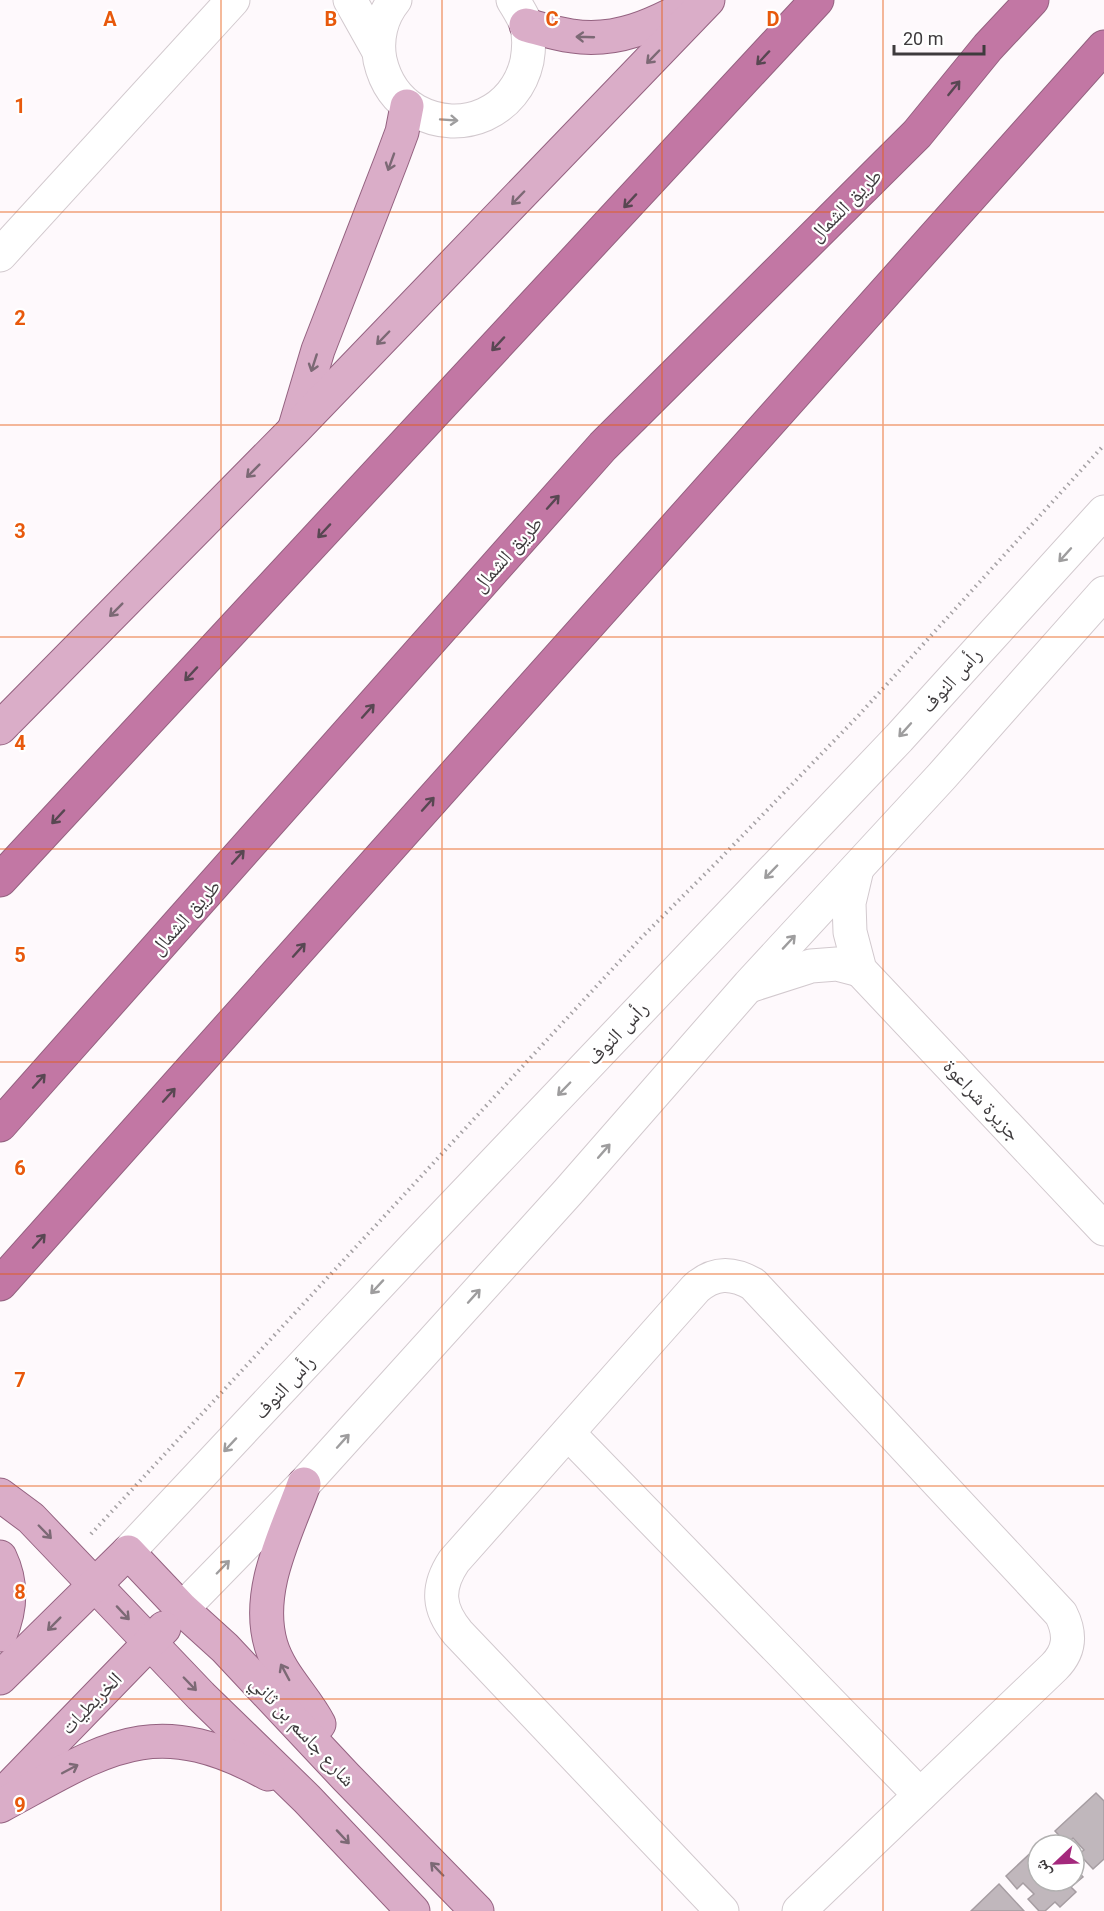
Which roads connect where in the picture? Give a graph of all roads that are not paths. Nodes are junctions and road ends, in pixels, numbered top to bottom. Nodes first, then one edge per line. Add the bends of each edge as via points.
1 (233, 0) edge
2 (350, 0) edge
3 (395, 0) edge
4 (699, 0) edge
5 (708, 0) edge
6 (817, 0) edge
7 (1032, 0) edge
8 (519, 13) edge
9 (1104, 47) edge
10 (378, 50) junction
11 (407, 106) junction
12 (0, 255) edge
13 (294, 430) junction
14 (1104, 512) edge
15 (1104, 593) edge
16 (0, 728) edge
17 (857, 869) junction
18 (0, 880) edge
19 (860, 970) junction
20 (749, 985) junction
21 (0, 1125) edge
22 (1104, 1229) edge
23 (0, 1284) edge
24 (568, 1433) junction
25 (304, 1484) junction
26 (0, 1495) edge
27 (128, 1552) junction
28 (0, 1557) edge
29 (95, 1584) junction
30 (182, 1609) junction
31 (0, 1635) edge
32 (150, 1642) junction
33 (0, 1678) edge
34 (346, 1777) junction
35 (920, 1795) junction
36 (0, 1797) edge
37 (307, 1799) junction
38 (0, 1806) edge
39 (413, 1911) edge
40 (477, 1911) edge
41 (722, 1911) edge
42 (800, 1911) edge

1 - 12 street
2 - 10 street
3 - 10 street via 380,28
4 -> 8 main road via 652,25 613,36 572,36
5 -> 13 main road
6 -> 18 highway
21 -> 7 highway, طريق الشمال via 603,446 917,134
11 -> 8 street via 428,117 451,122 474,119 496,109 513,93 524,72 529,49
23 -> 9 highway
10 - 11 street via 382,71
11 -> 13 main road via 402,132 318,350
13 -> 16 main road
14 -> 27 street, رأس النوف via 899,738
15 - 17 street
17 - 19 street, جزيرة شراعوة via 849,903 850,932
20 -> 17 street
19 - 20 street via 837,964 811,966
19 - 22 street, جزيرة شراعوة
25 -> 20 street
24 - 35 street
24 - 35 street via 704,1281 724,1274 753,1284 1061,1614 1066,1625 1067,1648 1062,1659
24 - 41 street via 450,1567 442,1584 444,1611 458,1633
30 -> 25 street
34 -> 25 main road via 316,1718 286,1676 271,1645 266,1602
26 -> 29 main road via 31,1518
27 - 29 main road
27 - 30 main road, شارع جاسم بن ثاني
28 - 31 main road via 9,1602
29 -> 32 main road
29 -> 33 main road
30 - 32 main road, الخريطيات
30 - 34 main road, شارع جاسم بن ثاني via 225,1648
32 - 36 main road, الخريطيات
32 -> 37 main road
40 -> 34 main road, شارع جاسم بن ثاني
35 - 42 street
38 -> 37 main road via 106,1751 169,1740 224,1752
37 -> 39 main road

